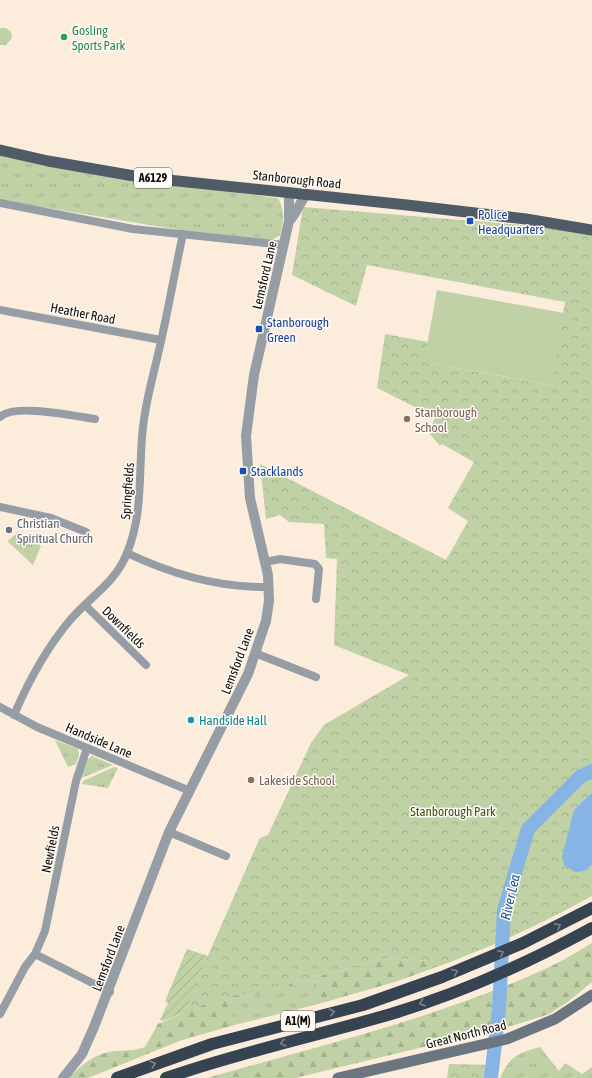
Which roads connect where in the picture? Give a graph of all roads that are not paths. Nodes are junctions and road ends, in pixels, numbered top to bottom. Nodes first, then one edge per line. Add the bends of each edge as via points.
1 (0, 150) edge
2 (289, 192) junction
3 (307, 194) junction
4 (0, 203) edge
5 (289, 221) junction
6 (592, 230) edge
7 (183, 234) junction
8 (284, 245) junction
9 (0, 310) edge
10 (161, 340) junction
11 (0, 417) edge
12 (95, 419) dead end
13 (0, 507) edge
14 (86, 532) dead end
15 (127, 553) junction
16 (265, 562) junction
17 (269, 587) junction
18 (316, 599) dead end
19 (86, 606) junction
20 (256, 653) junction
21 (146, 665) dead end
22 (316, 677) dead end
23 (0, 707) edge
24 (14, 715) junction
25 (86, 748) junction
26 (190, 792) junction
27 (169, 832) junction
28 (226, 856) dead end
29 (592, 908) edge
30 (592, 928) edge
31 (35, 954) junction
32 (110, 992) junction
33 (592, 995) edge
34 (0, 1014) edge
35 (63, 1078) edge
36 (117, 1078) edge
37 (166, 1078) edge
38 (338, 1078) edge

1 - 2 main road, Stanborough Road / A6129 via 140,177
2 - 3 main road, Stanborough Road / A6129
2 - 5 street, Lemsford Lane
3 - 5 street, Lemsford Lane
3 - 6 main road, Stanborough Road / A6129 via 495,215
4 - 7 street via 133,229
5 - 8 street, Lemsford Lane
7 - 8 street
7 - 10 street, Springfields
8 - 16 street, Lemsford Lane via 254,375 246,436 250,498
9 - 10 street, Heather Road
10 - 15 street, Springfields via 143,428 136,528
11 - 12 street via 17,410
13 - 14 street via 51,518
15 - 17 street via 183,576 220,584
15 - 19 street, Springfields via 117,573
16 - 17 street, Lemsford Lane
16 - 18 street via 280,560 318,566 320,569
17 - 20 street, Lemsford Lane via 266,621
19 - 21 street, Downfields
19 - 24 street, Springfields via 73,617 44,656
20 - 22 street
20 - 26 street, Lemsford Lane via 227,720
23 - 24 street, Handside Lane
24 - 25 street, Handside Lane
25 - 26 street, Handside Lane
25 - 31 street, Newfields via 76,780 45,931
26 - 27 street, Lemsford Lane
27 - 28 street
27 - 32 street, Lemsford Lane
36 -> 29 highway, A1(M) via 212,1044 363,1005 478,963
30 -> 37 highway, A1(M) via 484,980 392,1013 228,1058
31 - 32 street
31 - 34 street, Newfields via 25,967
32 - 35 street, Lemsford Lane via 82,1054
33 - 38 main road, Great North Road via 555,1019 508,1038

